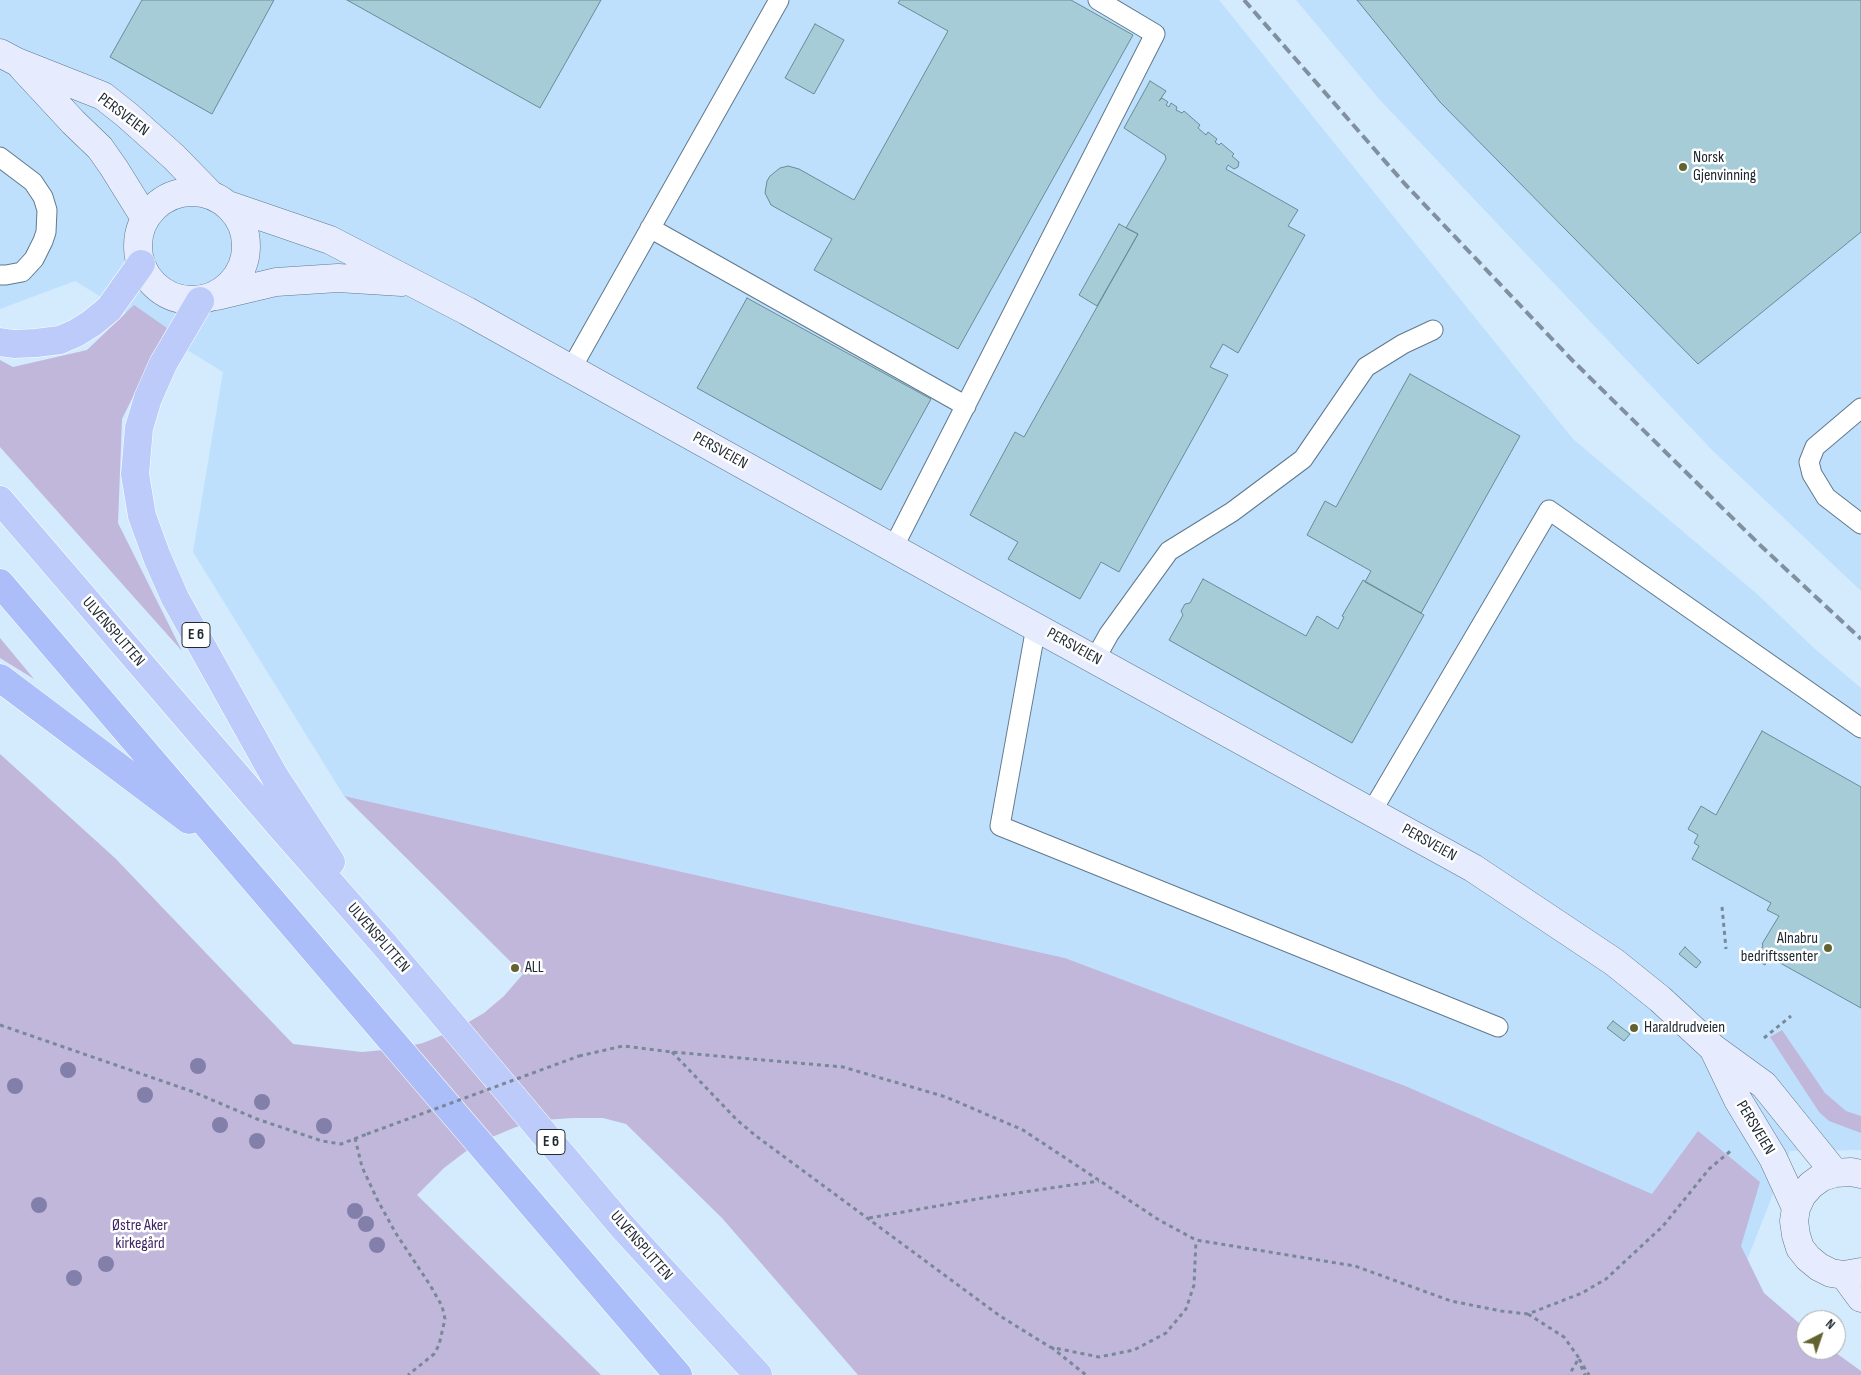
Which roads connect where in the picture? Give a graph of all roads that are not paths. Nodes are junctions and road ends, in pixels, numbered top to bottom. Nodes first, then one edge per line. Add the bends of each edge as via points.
1 (779, 0) edge
2 (1098, 0) edge
3 (8, 57) edge
4 (0, 156) edge
5 (220, 200) junction
6 (145, 218) junction
7 (650, 228) junction
8 (141, 264) junction
9 (0, 275) edge
10 (411, 283) junction
11 (208, 298) junction
12 (1433, 330) dead end
13 (0, 342) edge
14 (571, 369) junction
15 (966, 406) junction
16 (1861, 408) edge
17 (0, 500) edge
18 (1861, 524) edge
19 (893, 548) junction
20 (0, 583) edge
21 (1036, 627) junction
22 (1096, 659) junction
23 (0, 678) edge
24 (1861, 728) edge
25 (1372, 811) junction
26 (230, 851) junction
27 (383, 943) junction
28 (1498, 1027) dead end
29 (1713, 1048) junction
30 (1848, 1174) edge
31 (1796, 1208) junction
32 (1853, 1274) edge
33 (1861, 1298) edge
34 (678, 1375) edge
35 (758, 1375) edge

1 - 7 lane
2 - 15 lane via 1155,34
3 - 5 main road, PERSVEIEN via 103,96
3 - 6 main road, PERSVEIEN via 100,148
4 - 9 lane via 33,182 47,210 46,232 34,259 22,272
5 - 6 main road via 193,192 174,195 158,204
5 - 10 main road, PERSVEIEN via 330,240
5 - 11 main road via 239,219 246,236 246,253 241,271 231,285
6 - 8 main road via 138,243
7 - 14 lane
7 - 15 lane
8 - 11 main road via 146,276 161,291 179,300
8 - 13 highway via 109,309 76,333 60,340 36,344
10 - 11 main road, PERSVEIEN via 338,278 276,282
10 - 14 main road, PERSVEIEN
11 - 27 highway, E 6 via 163,364 148,398 139,428 136,474 142,516 176,598 270,768
12 - 22 lane via 1366,367 1303,459 1232,512 1169,551 1109,634
14 - 19 main road, PERSVEIEN
15 - 19 lane
16 - 18 lane via 1815,447 1809,462 1812,474 1826,497
17 - 27 highway, ULVENSPLITTEN / E 6
19 - 21 main road, PERSVEIEN
20 - 26 highway
21 - 22 main road, PERSVEIEN
21 - 28 lane via 1000,826
22 - 25 main road, PERSVEIEN
23 - 26 highway
24 - 25 lane via 1549,510
25 - 29 main road, PERSVEIEN via 1473,868 1578,936 1652,993
26 - 34 highway
27 - 35 highway, ULVENSPLITTEN / E 6 via 621,1225
29 - 30 main road, PERSVEIEN via 1764,1085
29 - 31 main road, PERSVEIEN via 1738,1100 1773,1158
30 - 31 main road via 1822,1177 1802,1195
31 - 32 main road via 1796,1235 1808,1258 1831,1273
32 - 33 main road

